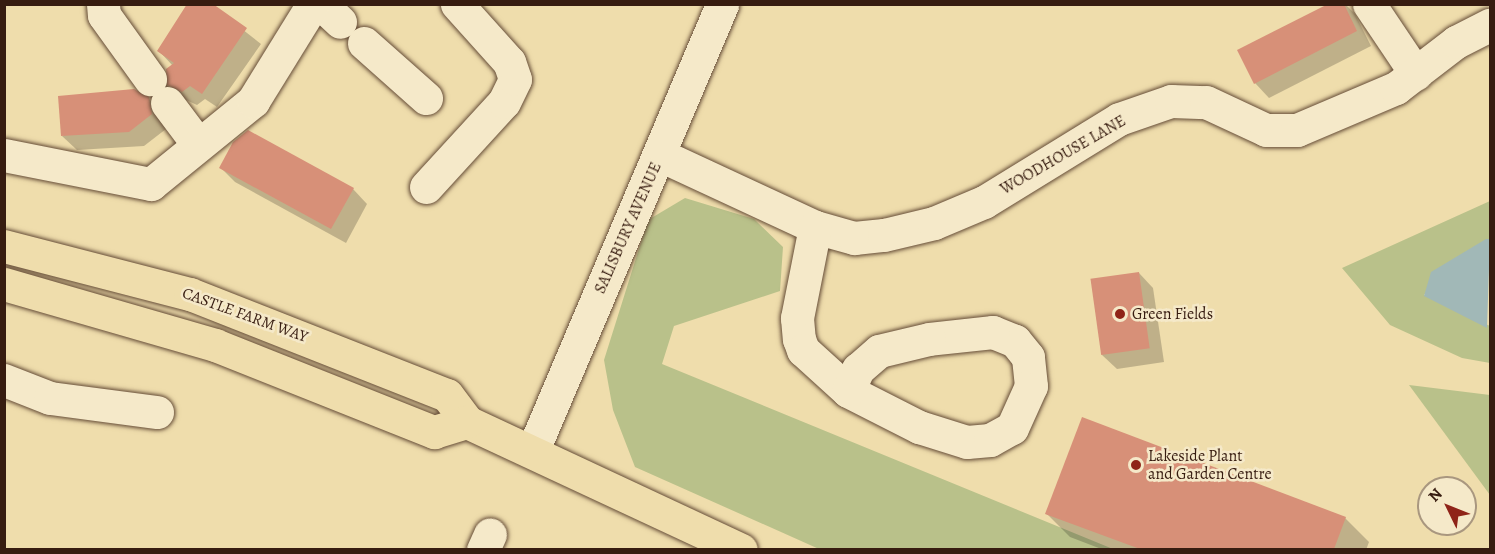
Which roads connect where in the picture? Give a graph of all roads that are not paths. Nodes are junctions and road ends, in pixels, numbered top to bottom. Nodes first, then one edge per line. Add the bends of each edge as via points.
1 (103, 4) edge
2 (313, 4) edge
3 (457, 4) edge
4 (722, 4) edge
5 (1370, 4) edge
6 (1491, 25) edge
7 (364, 43) dead end
8 (1416, 74) junction
9 (426, 98) dead end
10 (197, 143) junction
11 (4, 155) edge
12 (660, 155) junction
13 (426, 187) dead end
14 (815, 227) junction
15 (4, 246) edge
16 (4, 285) edge
17 (4, 380) edge
18 (848, 391) junction
19 (157, 412) dead end
20 (467, 422) junction
21 (533, 450) junction
22 (741, 549) edge

1 - 10 street via 104,15
2 - 10 street via 253,100
3 - 13 street via 509,62 515,79 504,102
4 - 12 street, SALISBURY AVENUE
5 - 8 street
6 - 8 street, WOODHOUSE LANE via 1456,42
7 - 9 street
8 - 14 street, WOODHOUSE LANE via 1355,108 1297,130 1266,130 1206,102 1171,101 1119,120 984,202 934,223 854,238
10 - 11 street via 151,184
12 - 14 street, WOODHOUSE LANE
12 - 21 street, SALISBURY AVENUE
14 - 18 street via 797,318 799,339 803,350
15 - 20 main road, CASTLE FARM WAY via 190,294 318,342 447,395
16 - 20 main road via 215,345 434,432
17 - 19 street via 50,398
18 - 18 street via 919,427 967,442 990,440 1012,428 1031,386 1028,357 1015,341 993,332 929,339 879,351 858,369
20 - 21 main road
21 - 22 main road

